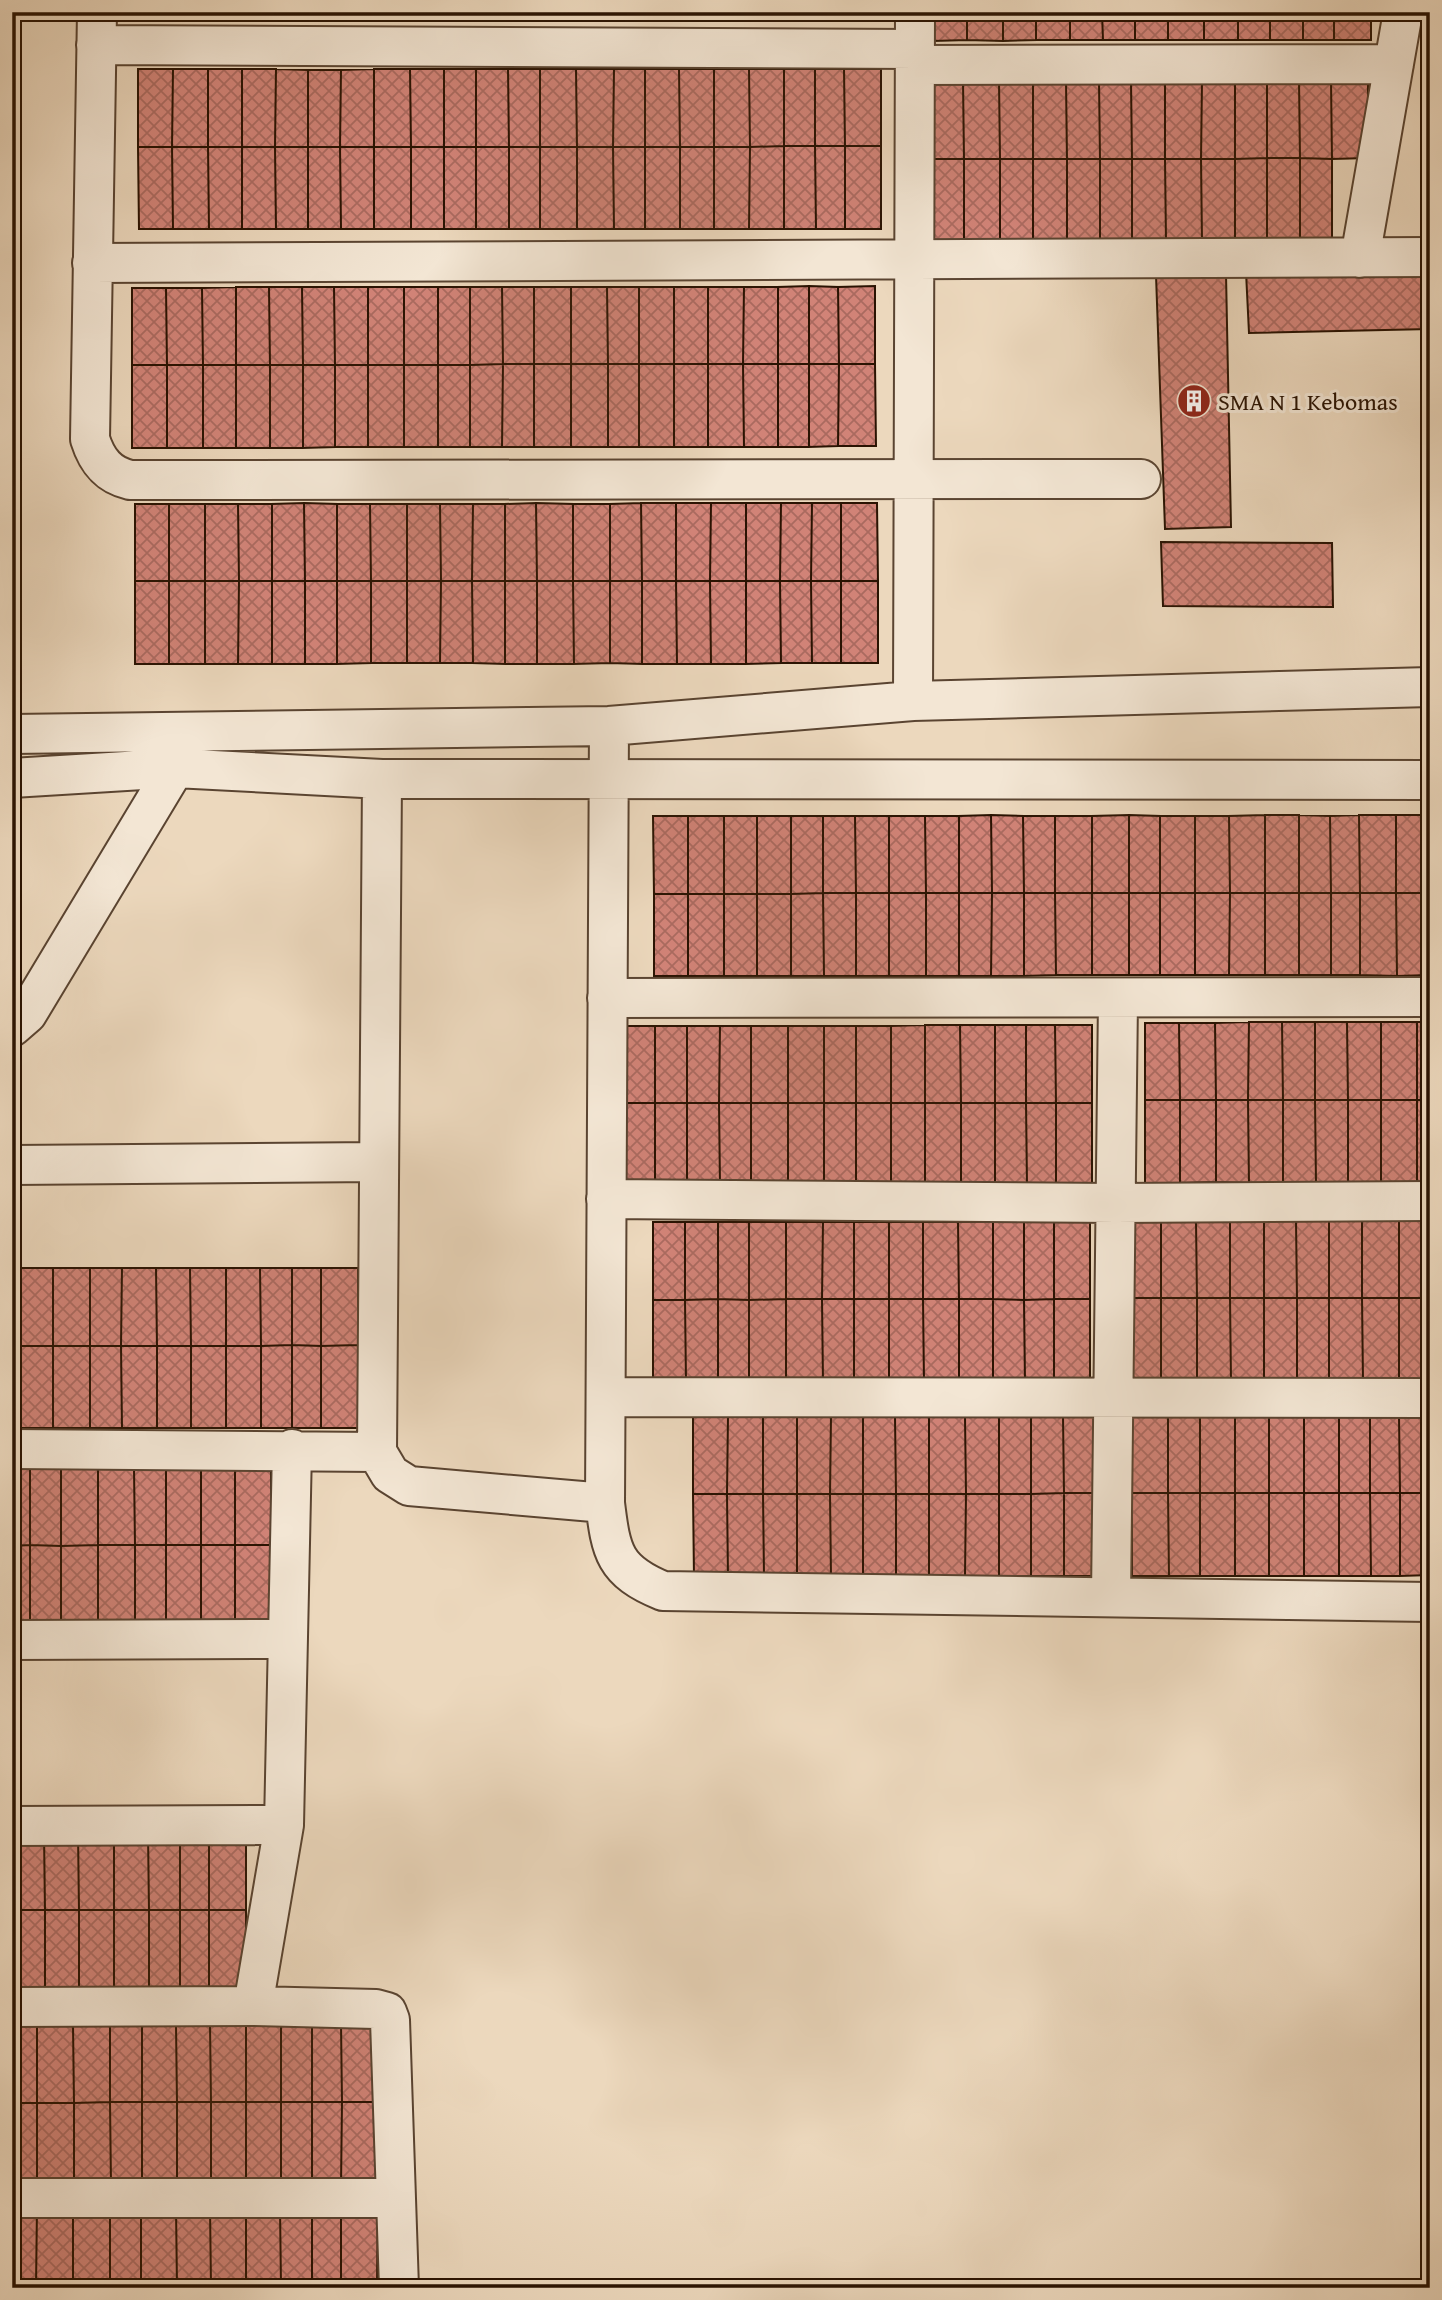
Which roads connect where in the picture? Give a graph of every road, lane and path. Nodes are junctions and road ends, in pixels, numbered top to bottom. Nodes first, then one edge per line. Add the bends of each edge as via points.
1 (1403, 12) edge
2 (96, 29) edge
3 (915, 42) edge
4 (1394, 64) junction
5 (1430, 257) edge
6 (1360, 258) junction
7 (914, 261) junction
8 (92, 263) junction
9 (913, 478) junction
10 (1140, 479) dead end
11 (1430, 687) edge
12 (913, 701) junction
13 (609, 726) junction
14 (12, 734) edge
15 (175, 768) junction
16 (12, 778) edge
17 (382, 779) junction
18 (609, 779) junction
19 (1430, 780) edge
20 (607, 998) junction
21 (1430, 998) edge
22 (1118, 999) junction
23 (12, 1027) edge
24 (377, 1161) junction
25 (12, 1165) edge
26 (606, 1199) junction
27 (1430, 1201) edge
28 (1116, 1203) junction
29 (606, 1397) junction
30 (1115, 1398) junction
31 (1430, 1398) edge
32 (12, 1449) edge
33 (292, 1449) junction
34 (377, 1452) junction
35 (605, 1503) junction
36 (1111, 1597) junction
37 (1430, 1602) edge
38 (288, 1639) junction
39 (12, 1640) edge
40 (284, 1825) junction
41 (12, 1826) edge
42 (253, 2006) junction
43 (12, 2007) edge
44 (12, 2198) edge
45 (394, 2198) junction
46 (398, 2288) edge

1 - 4 street
2 - 3 street
2 - 8 street
3 - 4 street
3 - 7 street
4 - 6 street
5 - 6 street
6 - 7 street
7 - 8 street
7 - 9 street
8 - 9 street via 90,439 114,476 131,480
9 - 10 street
9 - 12 street
11 - 12 street
12 - 13 street
13 - 14 street
13 - 18 street
15 - 16 street
15 - 17 street
15 - 23 street via 27,1014
17 - 18 street
17 - 24 street
18 - 19 street
18 - 20 street
20 - 22 street
20 - 26 street
21 - 22 street
22 - 28 street
24 - 25 street
24 - 34 street
26 - 28 street
26 - 29 street
27 - 28 street
28 - 30 street
29 - 30 street
29 - 35 street
30 - 31 street
30 - 36 street
32 - 33 street
33 - 34 street
33 - 38 street
34 - 35 street via 390,1474 409,1486
35 - 36 street via 610,1546 635,1580 663,1591
36 - 37 street
38 - 39 street
38 - 40 street
40 - 41 street
40 - 42 street
42 - 43 street
42 - 45 street via 387,2012
44 - 45 street
45 - 46 street

